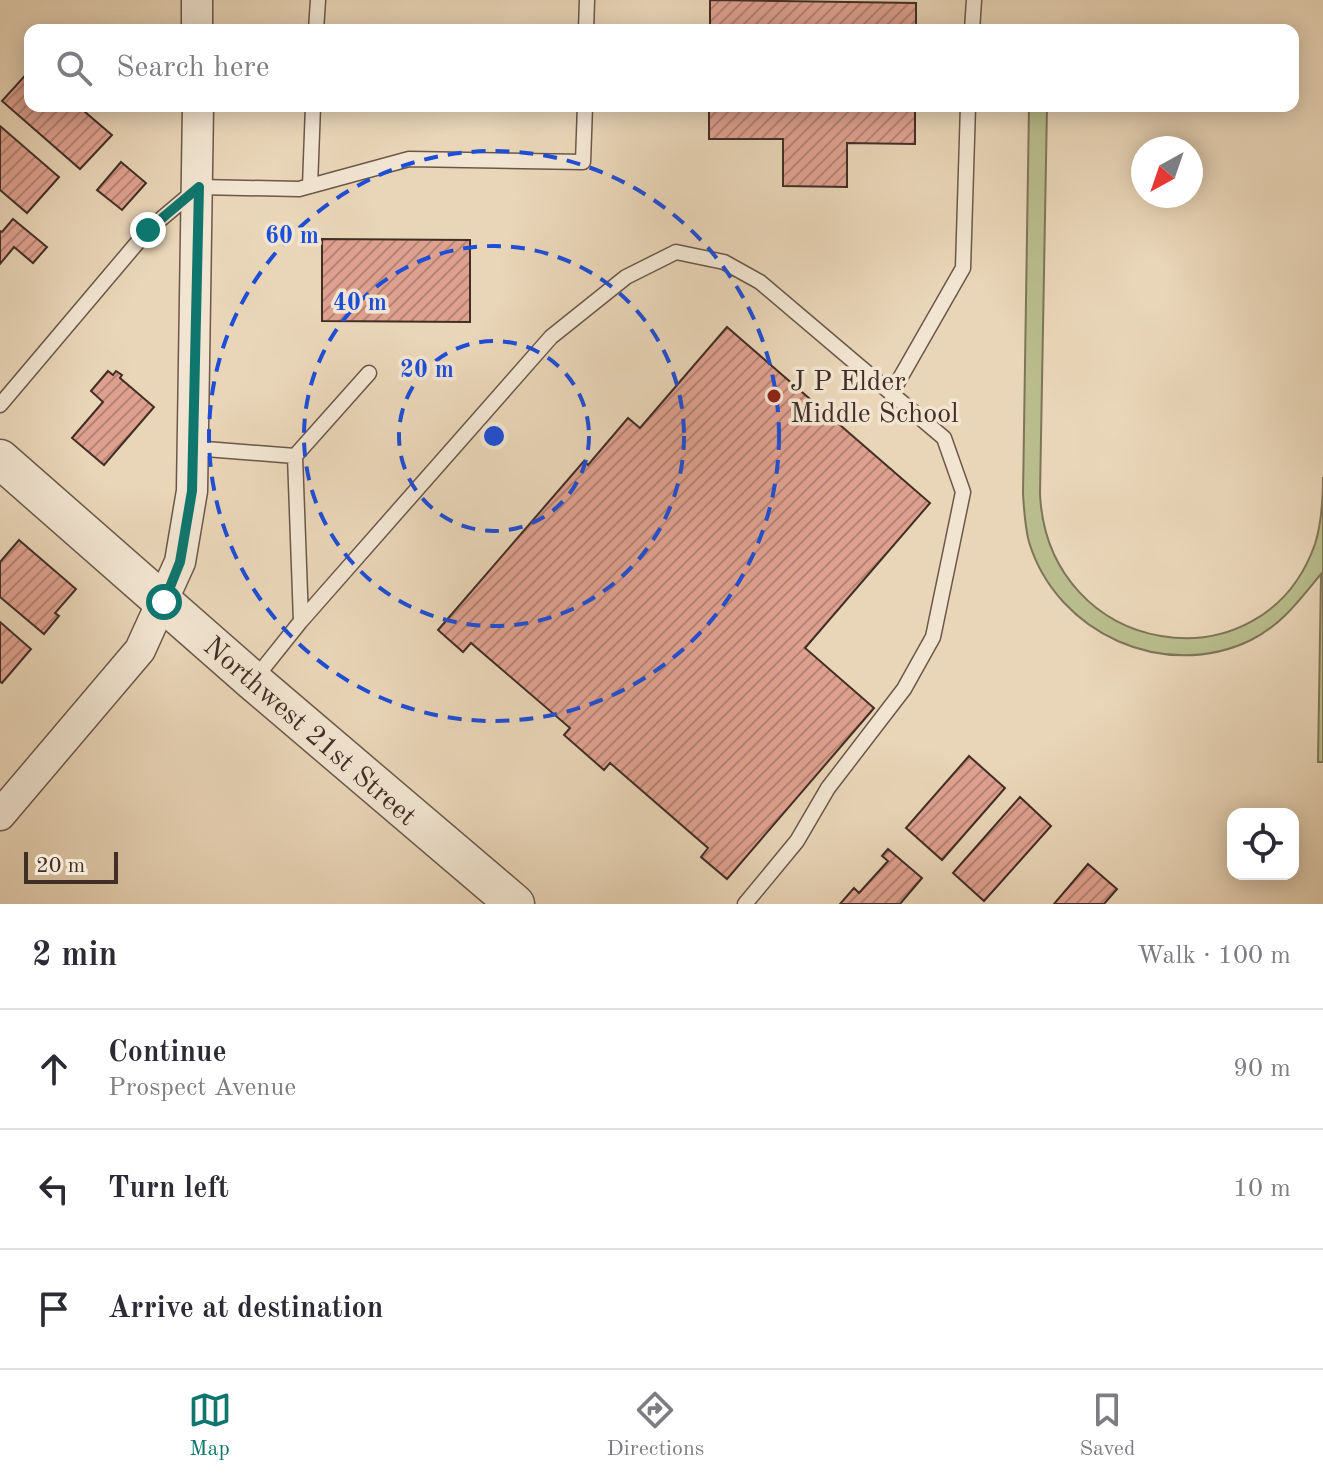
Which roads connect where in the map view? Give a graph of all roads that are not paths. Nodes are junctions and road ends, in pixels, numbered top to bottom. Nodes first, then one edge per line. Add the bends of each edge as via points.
1 (197, 0) edge
2 (318, 0) edge
3 (587, 0) edge
4 (974, 0) edge
5 (197, 24) edge
6 (316, 24) edge
7 (586, 24) edge
8 (972, 24) edge
9 (198, 112) edge
10 (313, 112) edge
11 (585, 112) edge
12 (968, 112) edge
13 (310, 186) junction
14 (199, 187) junction
15 (369, 373) dead end
16 (891, 394) junction
17 (0, 405) edge
18 (193, 448) junction
19 (295, 456) junction
20 (0, 459) edge
21 (164, 602) junction
22 (301, 621) junction
23 (253, 681) junction
24 (0, 815) edge
25 (515, 904) edge
26 (745, 904) edge

1 - 5 street
2 - 6 lane
3 - 7 lane
4 - 8 lane
9 - 14 street
10 - 13 lane
11 - 13 lane via 583,162 409,159
12 - 16 lane via 963,268
13 - 14 lane
14 - 17 lane via 148,230
14 - 18 street
15 - 19 lane
16 - 22 lane via 760,282 724,262 676,252 626,277 551,337
16 - 26 lane via 944,438 963,492 933,637 904,689 828,788 797,841
18 - 19 lane
18 - 21 street via 180,562
19 - 22 lane
20 - 21 street, Northwest 21st Street
21 - 23 street, Northwest 21st Street
21 - 24 street via 140,650
22 - 23 lane
23 - 25 street, Northwest 21st Street

